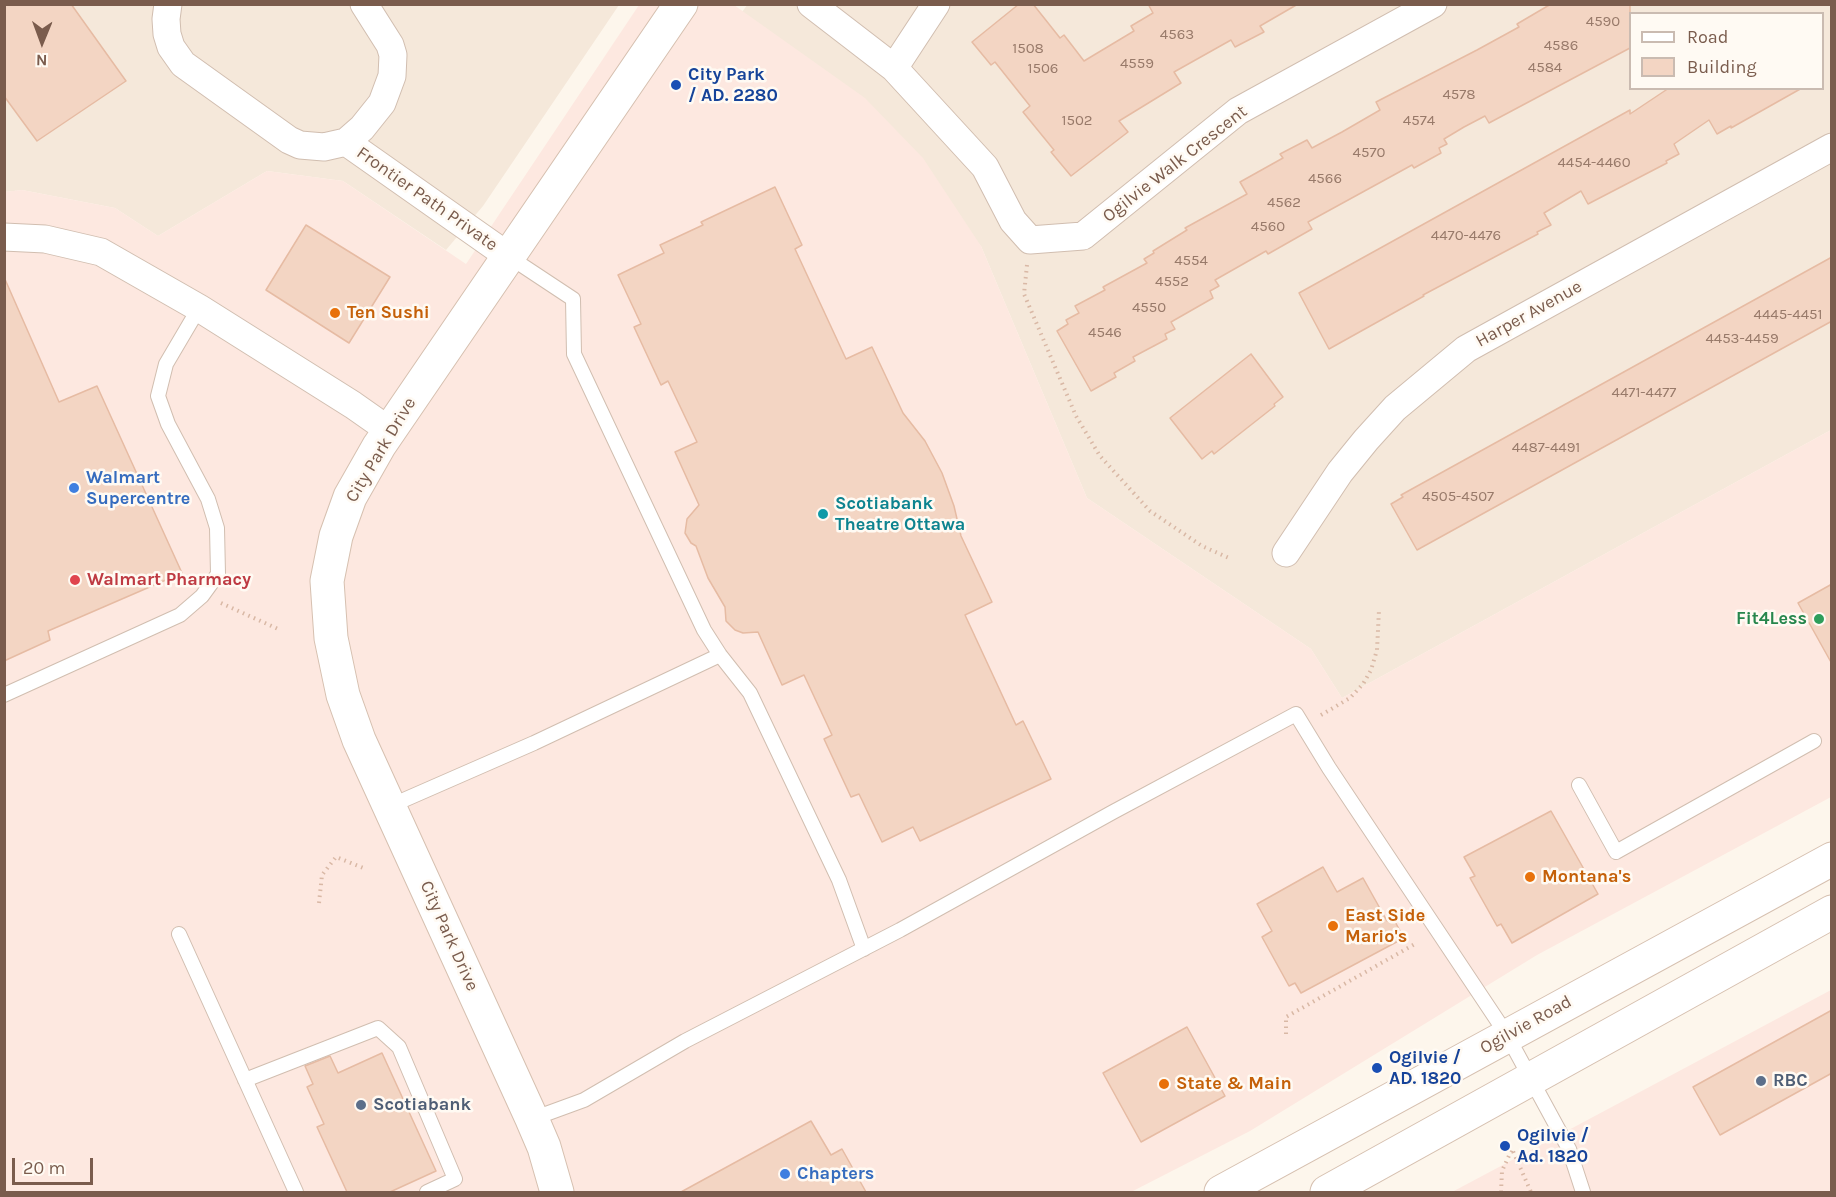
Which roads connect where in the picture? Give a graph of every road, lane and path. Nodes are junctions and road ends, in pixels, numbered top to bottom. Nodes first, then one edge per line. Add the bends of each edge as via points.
1 (168, 4) edge
2 (364, 4) edge
3 (681, 4) edge
4 (811, 4) edge
5 (936, 4) edge
6 (1433, 4) edge
7 (894, 68) junction
8 (335, 144) junction
9 (1832, 147) edge
10 (1022, 230) junction
11 (4, 237) edge
12 (508, 256) junction
13 (199, 308) junction
14 (390, 431) junction
15 (1286, 553) dead end
16 (1229, 558) dead end
17 (220, 602) dead end
18 (1379, 610) dead end
19 (278, 629) dead end
20 (720, 655) junction
21 (4, 695) edge
22 (1321, 715) dead end
23 (1814, 741) dead end
24 (1579, 785) dead end
25 (390, 806) junction
26 (1832, 859) edge
27 (366, 869) dead end
28 (319, 903) dead end
29 (1832, 912) edge
30 (179, 934) dead end
31 (1415, 944) dead end
32 (864, 949) junction
33 (1286, 1034) dead end
34 (1507, 1035) junction
35 (1532, 1079) junction
36 (245, 1080) junction
37 (538, 1133) junction
38 (296, 1192) edge
39 (427, 1192) edge
40 (557, 1192) edge
41 (577, 1192) edge
42 (1221, 1192) edge
43 (1327, 1192) edge
44 (1501, 1192) edge
45 (1531, 1192) edge
46 (1583, 1192) edge

1 - 8 street, Frontier Path Private via 166,34 183,64 289,141 300,145
2 - 8 street, Frontier Path Private via 390,45 392,76 382,103 362,128
3 - 12 street, City Park Drive
4 - 7 street
5 - 7 street
6 - 10 street, Ogilvie Walk Crescent via 1238,111 1083,236
7 - 10 street via 985,167
8 - 12 street, Frontier Path Private
9 - 15 street, Harper Avenue via 1466,349 1395,408 1366,440
10 - 16 path via 1024,294 1076,416 1100,456 1150,511 1202,546
11 - 13 street via 45,239 101,252
12 - 14 street, City Park Drive
12 - 20 lane via 573,299 574,354 704,630
13 - 14 street
13 - 21 lane via 166,364 158,396 168,424 208,499 217,528 218,574 202,596 180,615
14 - 25 street, City Park Drive via 350,497 336,536 327,581 332,638 343,694 359,740
17 - 19 path
18 - 22 path via 1377,650 1367,677 1350,698
20 - 25 lane
20 - 32 lane via 750,693 839,880
23 - 24 lane via 1616,852
25 - 37 street, City Park Drive
26 - 34 street, Ogilvie Road
27 - 28 path via 336,857 322,875
29 - 35 street
30 - 36 lane
31 - 33 path via 1286,1017
32 - 34 lane via 1296,714
32 - 37 lane via 686,1041 584,1100
34 - 35 lane
34 - 42 street, Ogilvie Road
35 - 43 street
35 - 46 lane via 1569,1149
36 - 38 lane
36 - 39 lane via 378,1028 399,1047 455,1179
37 - 40 street, City Park Drive
37 - 41 street, City Park Drive
44 - 45 path via 1502,1171 1512,1149

